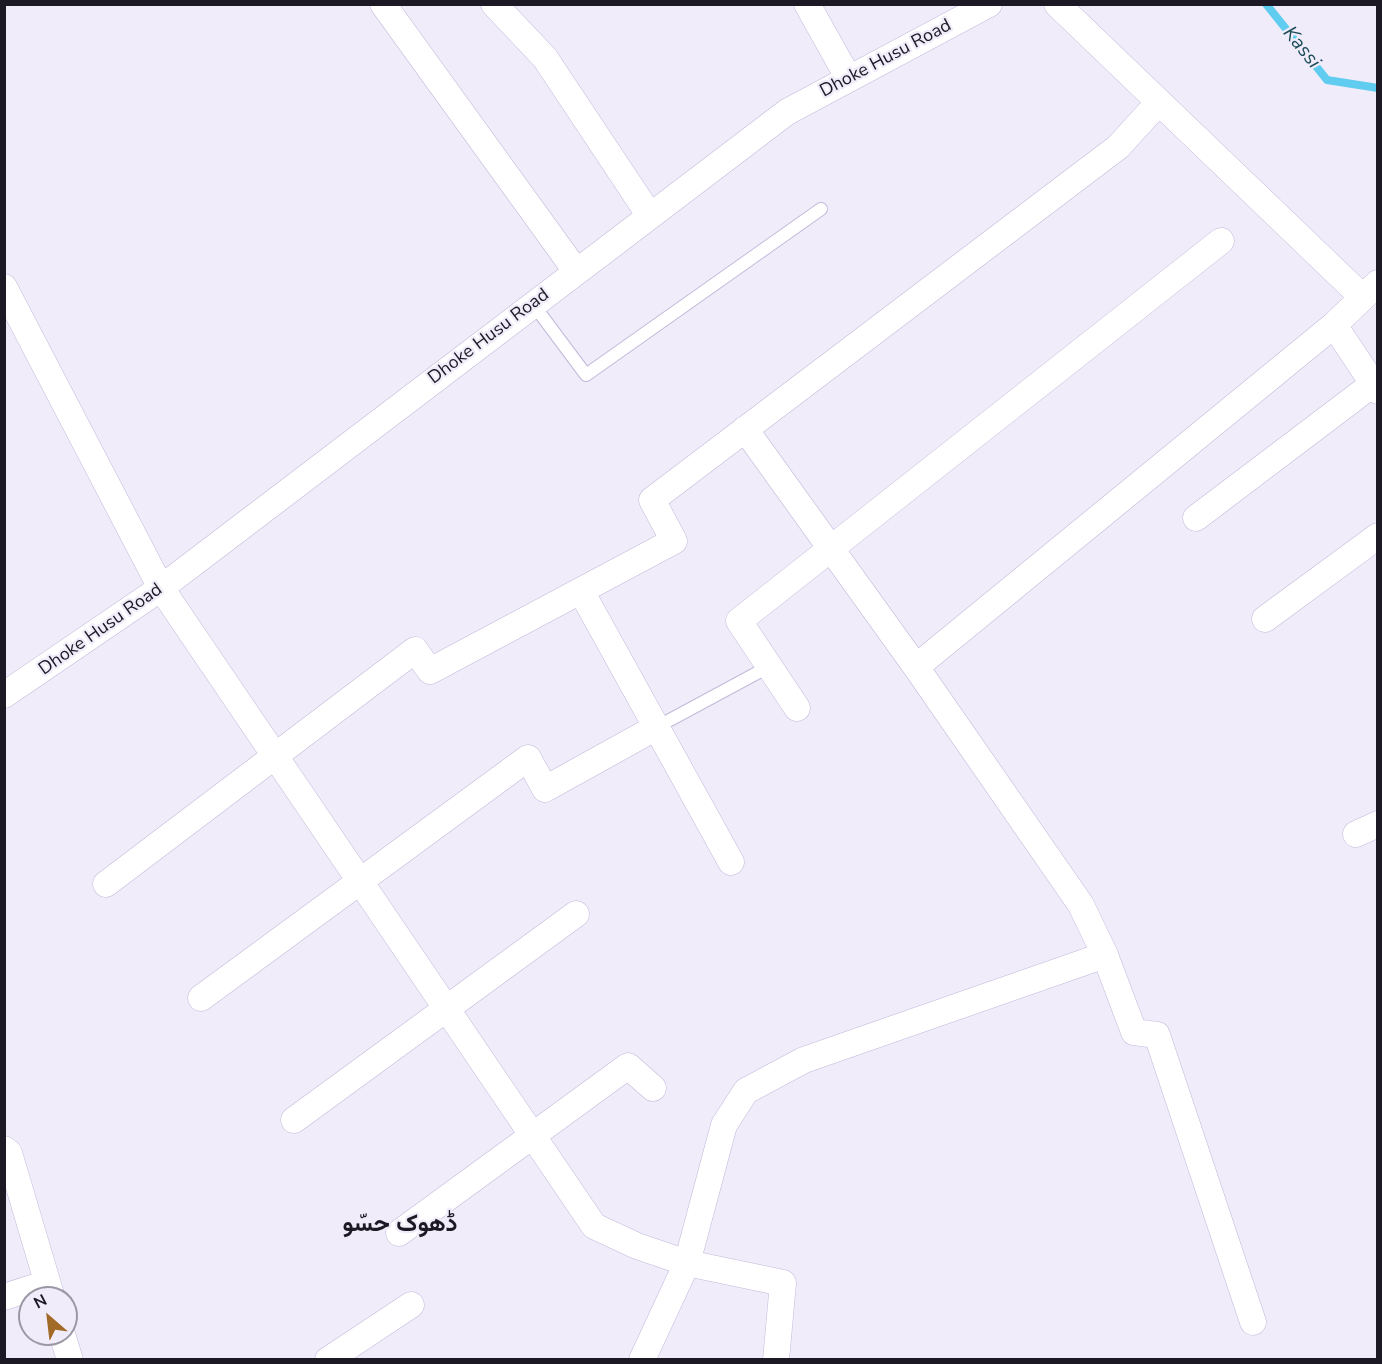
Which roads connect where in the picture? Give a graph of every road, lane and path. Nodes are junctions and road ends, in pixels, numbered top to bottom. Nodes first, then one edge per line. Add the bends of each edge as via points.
1 (383, 4) edge
2 (494, 4) edge
3 (807, 4) edge
4 (989, 4) edge
5 (1057, 4) edge
6 (849, 79) junction
7 (1159, 102) junction
8 (821, 209) dead end
9 (650, 216) junction
10 (1221, 241) dead end
11 (576, 271) junction
12 (1366, 286) edge
13 (4, 287) edge
14 (533, 304) junction
15 (1334, 325) junction
16 (1375, 388) edge
17 (746, 429) junction
18 (1196, 519) dead end
19 (1377, 536) edge
20 (831, 548) junction
21 (161, 588) junction
22 (581, 591) junction
23 (1265, 619) dead end
24 (770, 666) junction
25 (916, 667) junction
26 (4, 695) edge
27 (797, 708) dead end
28 (655, 728) junction
29 (275, 754) junction
30 (731, 862) dead end
31 (361, 881) junction
32 (106, 884) dead end
33 (576, 914) dead end
34 (1105, 955) junction
35 (201, 998) dead end
36 (446, 1006) junction
37 (653, 1088) dead end
38 (294, 1120) dead end
39 (534, 1136) junction
40 (4, 1149) edge
41 (399, 1233) dead end
42 (687, 1263) junction
43 (48, 1286) edge
44 (411, 1305) dead end
45 (1253, 1322) dead end
46 (327, 1359) edge
47 (642, 1359) edge
48 (776, 1359) edge

1 - 11 street
2 - 9 street via 545,58
3 - 6 street
4 - 6 street, Dhoke Husu Road
5 - 7 street
6 - 9 street, Dhoke Husu Road via 787,112
7 - 12 street
7 - 17 street via 1118,147
8 - 14 lane via 586,375
9 - 11 street, Dhoke Husu Road
10 - 20 street
11 - 14 street, Dhoke Husu Road
12 - 15 street
13 - 21 street
14 - 21 street, Dhoke Husu Road
15 - 16 street
15 - 25 street
16 - 18 street
17 - 20 street
17 - 22 street via 652,500 674,541
19 - 23 street
20 - 24 street via 739,621
20 - 25 street
21 - 26 street, Dhoke Husu Road
21 - 29 street
22 - 28 street
22 - 29 street via 430,671 415,650
24 - 27 street
24 - 28 lane
25 - 34 street via 1081,905
28 - 30 street
28 - 31 street via 545,789 528,758
29 - 31 street
29 - 32 street
31 - 35 street
31 - 36 street
33 - 36 street
34 - 42 street via 804,1060 746,1091 724,1125
34 - 45 street via 1134,1032 1157,1035
36 - 38 street
36 - 39 street
37 - 39 street via 628,1066
39 - 41 street
39 - 42 street via 594,1226
40 - 43 street via 9,1153
42 - 47 street
42 - 48 street via 783,1283
44 - 46 street

